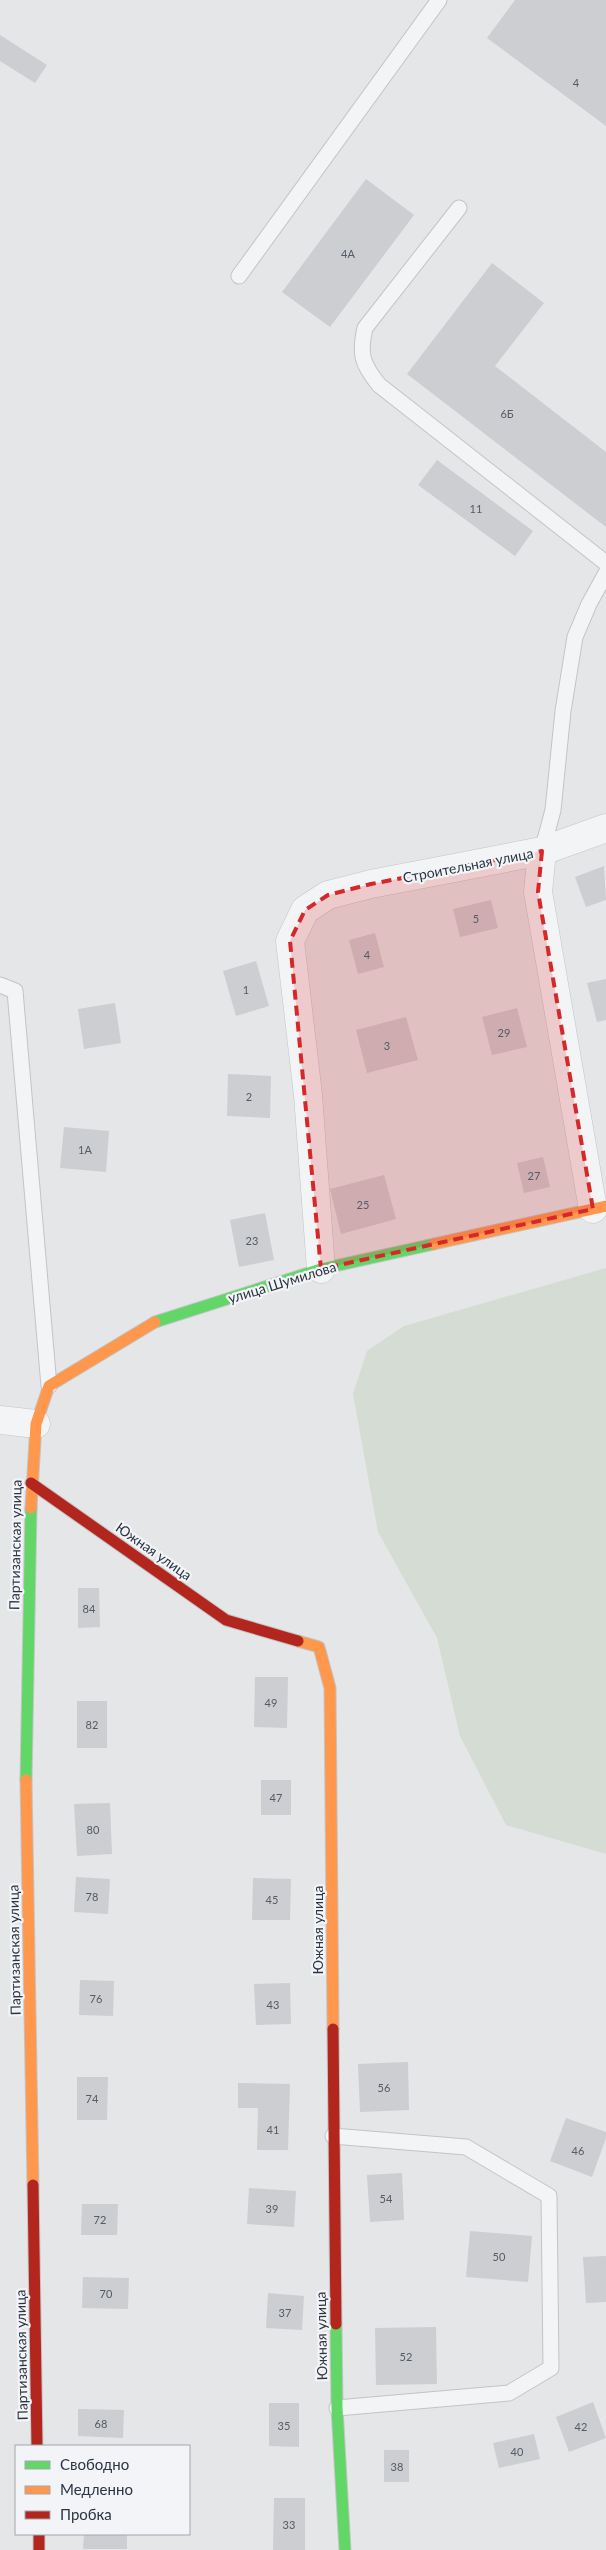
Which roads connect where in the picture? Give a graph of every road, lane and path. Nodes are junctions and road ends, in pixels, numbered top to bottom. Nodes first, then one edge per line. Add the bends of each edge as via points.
1 (439, 0) edge
2 (460, 208) dead end
3 (239, 276) dead end
4 (606, 563) edge
5 (606, 573) edge
6 (606, 828) edge
7 (542, 851) junction
8 (0, 985) edge
9 (600, 1208) edge
10 (321, 1269) junction
11 (49, 1386) junction
12 (0, 1420) edge
13 (36, 1424) junction
14 (31, 1483) junction
15 (333, 2136) junction
16 (337, 2408) junction
17 (38, 2445) edge
18 (39, 2535) edge
19 (39, 2550) edge
20 (345, 2550) edge

1 - 3 lane
2 - 4 lane via 365,328 361,348 366,369 379,385
5 - 7 lane via 576,637 563,711 553,810
6 - 7 street, Строительная улица
7 - 9 street via 538,892
7 - 10 street, Строительная улица via 371,884 328,895 305,910 290,941 308,1095
8 - 11 lane via 15,991
9 - 10 main road, улица Шумилова
10 - 11 main road, улица Шумилова via 151,1323
11 - 13 main road
12 - 13 street
13 - 14 main road, Партизанская улица
14 - 15 main road, Южная улица via 226,1620 319,1647 330,1688
14 - 17 main road, Партизанская улица via 26,1778
15 - 16 main road, Южная улица
15 - 16 lane via 466,2147 550,2196 551,2368 509,2393
16 - 20 main road, Южная улица
18 - 19 main road

